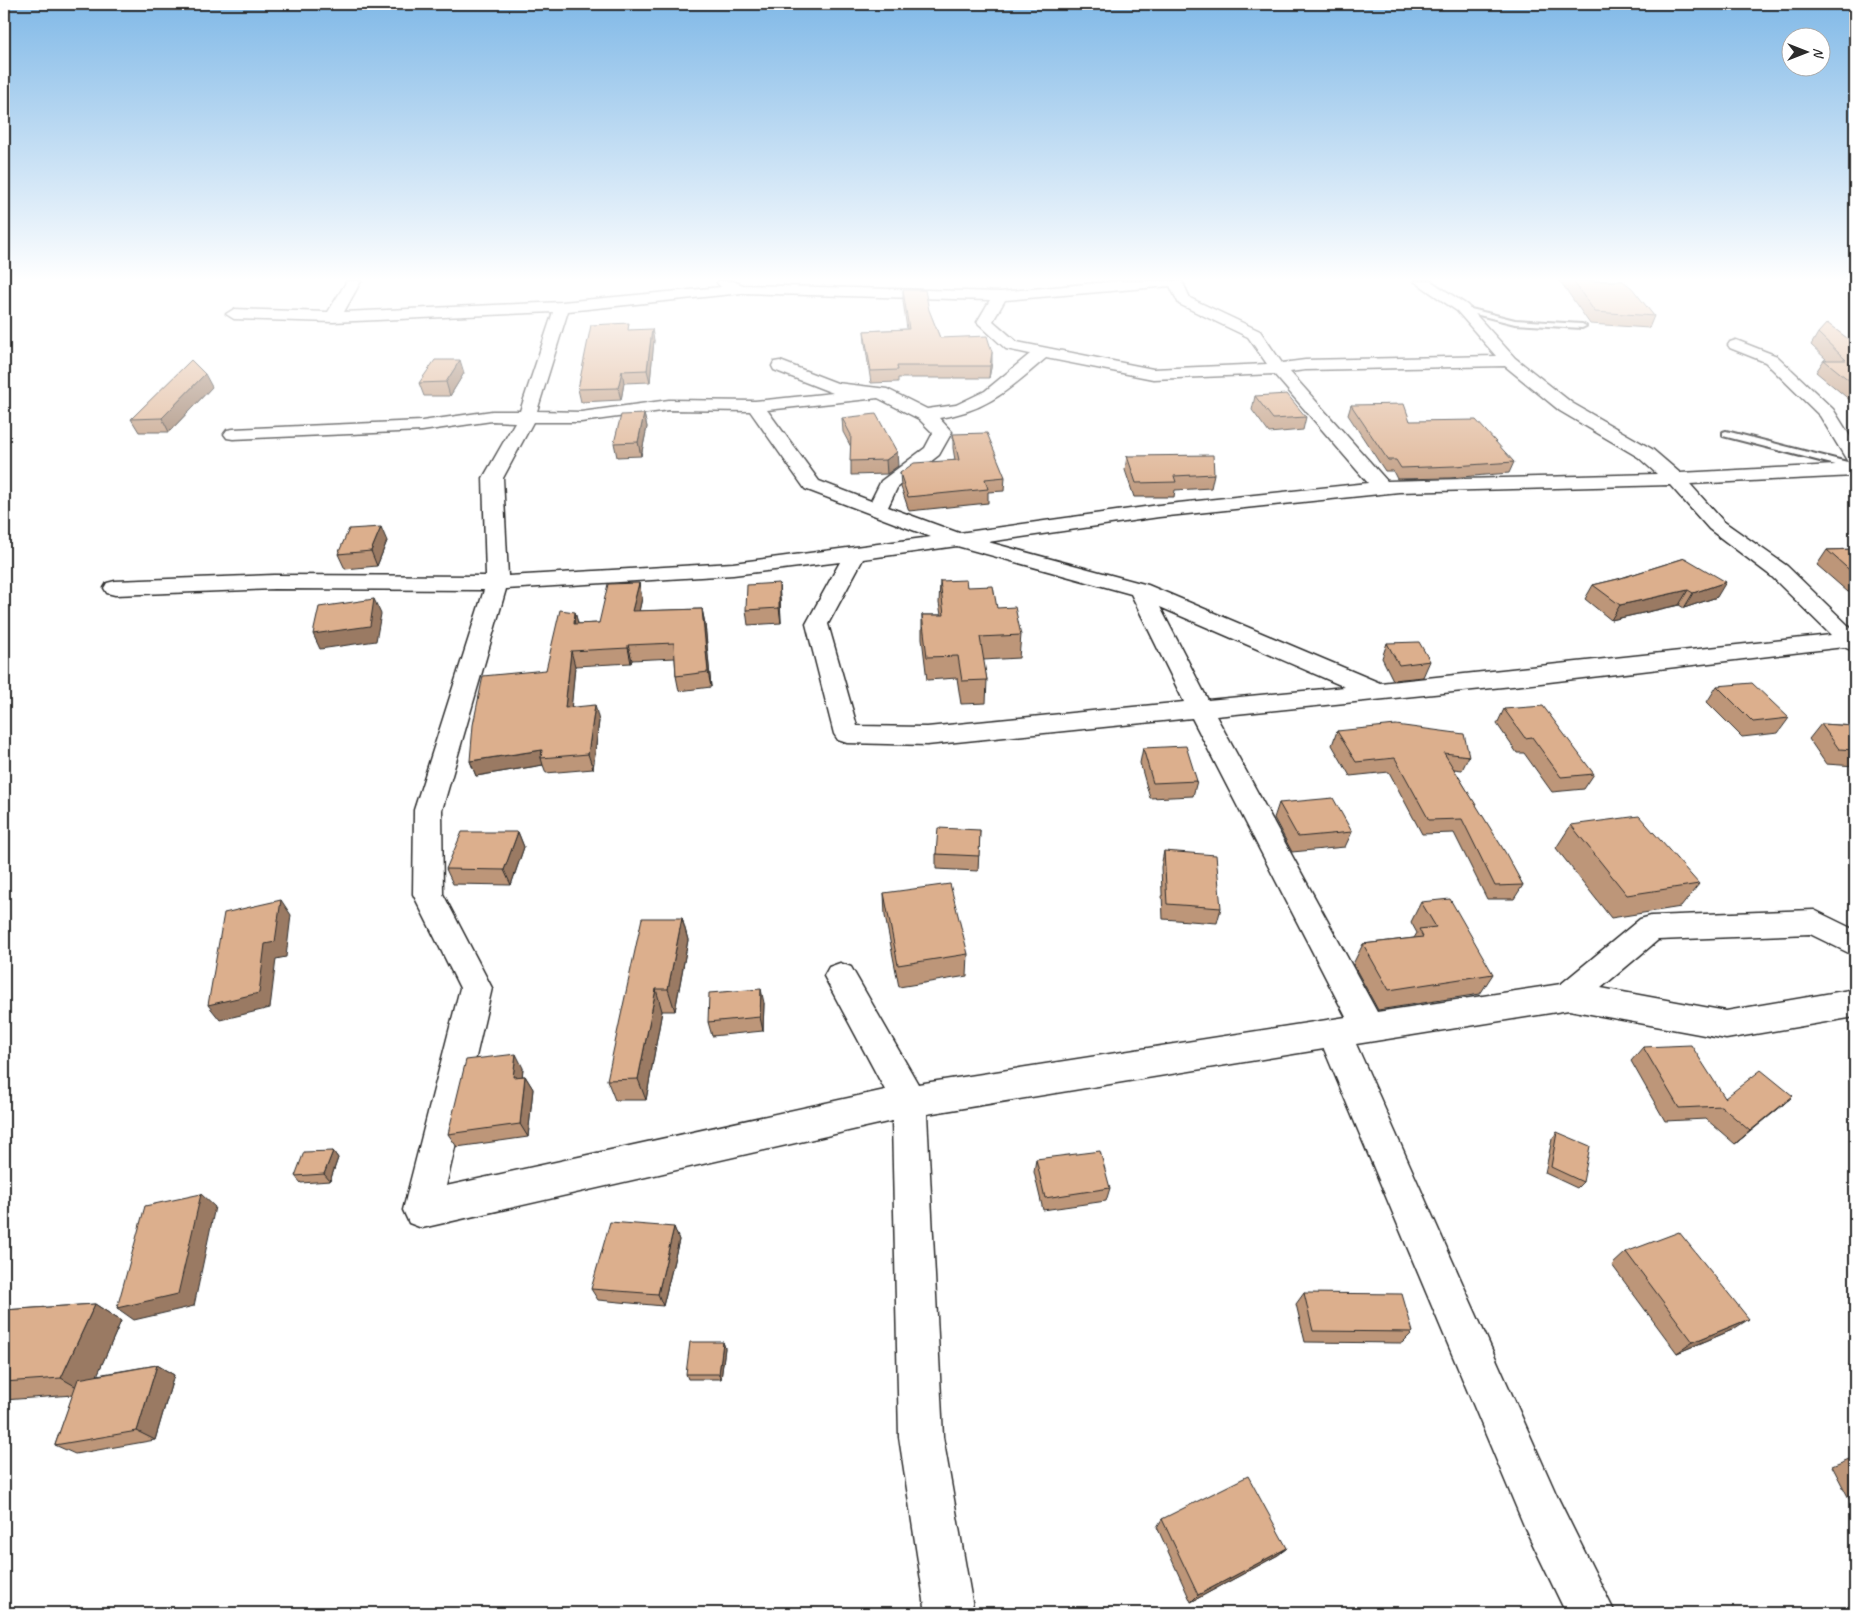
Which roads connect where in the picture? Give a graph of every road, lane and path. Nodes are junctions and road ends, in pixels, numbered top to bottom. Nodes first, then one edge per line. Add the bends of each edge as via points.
1 (546, 356) edge
2 (1038, 356) edge
3 (1065, 356) edge
4 (1269, 356) edge
5 (1505, 356) edge
6 (1765, 356) edge
7 (1509, 361) junction
8 (780, 366) dead end
9 (1278, 370) junction
10 (881, 393) junction
11 (755, 406) junction
12 (925, 415) junction
13 (527, 416) junction
14 (233, 434) dead end
15 (1726, 434) dead end
16 (1855, 458) edge
17 (1855, 469) edge
18 (1675, 479) junction
19 (1382, 488) junction
20 (877, 510) junction
21 (957, 540) junction
22 (856, 553) junction
23 (497, 583) junction
24 (115, 588) dead end
25 (1140, 590) junction
26 (1853, 641) edge
27 (1375, 690) junction
28 (1200, 709) junction
29 (1855, 944) edge
30 (840, 976) dead end
31 (1569, 996) junction
32 (1855, 1003) edge
33 (1351, 1030) junction
34 (909, 1101) junction
35 (950, 1613) edge
36 (1591, 1613) edge

1 - 13 street
2 - 12 street via 991,395 960,410
3 - 9 street via 1153,374
4 - 9 street
5 - 7 street
6 - 16 street via 1827,413
7 - 9 street via 1305,365
7 - 18 street via 1566,407 1645,453
8 - 10 street via 834,388
9 - 19 street
10 - 11 street
10 - 12 street
11 - 13 street via 669,405 581,416
11 - 20 street via 812,485
12 - 20 street via 943,432 932,451 888,484
13 - 14 street via 492,416 422,426
13 - 23 street via 494,478
15 - 17 lane
17 - 18 street
18 - 19 street
18 - 26 street via 1716,525 1779,571
19 - 21 street via 1159,511
20 - 21 street
21 - 22 street
21 - 25 street
22 - 23 street via 734,569
22 - 28 street via 817,624 847,734 927,736
23 - 24 street via 274,582
23 - 34 street via 428,810 428,894 476,988 422,1210
25 - 27 street
25 - 28 street
26 - 27 street
27 - 28 street
28 - 33 street
29 - 31 street via 1814,922 1651,928
30 - 34 street
31 - 32 street via 1726,1024
31 - 33 street
33 - 34 street
33 - 36 street via 1541,1512
34 - 35 street via 921,1437

